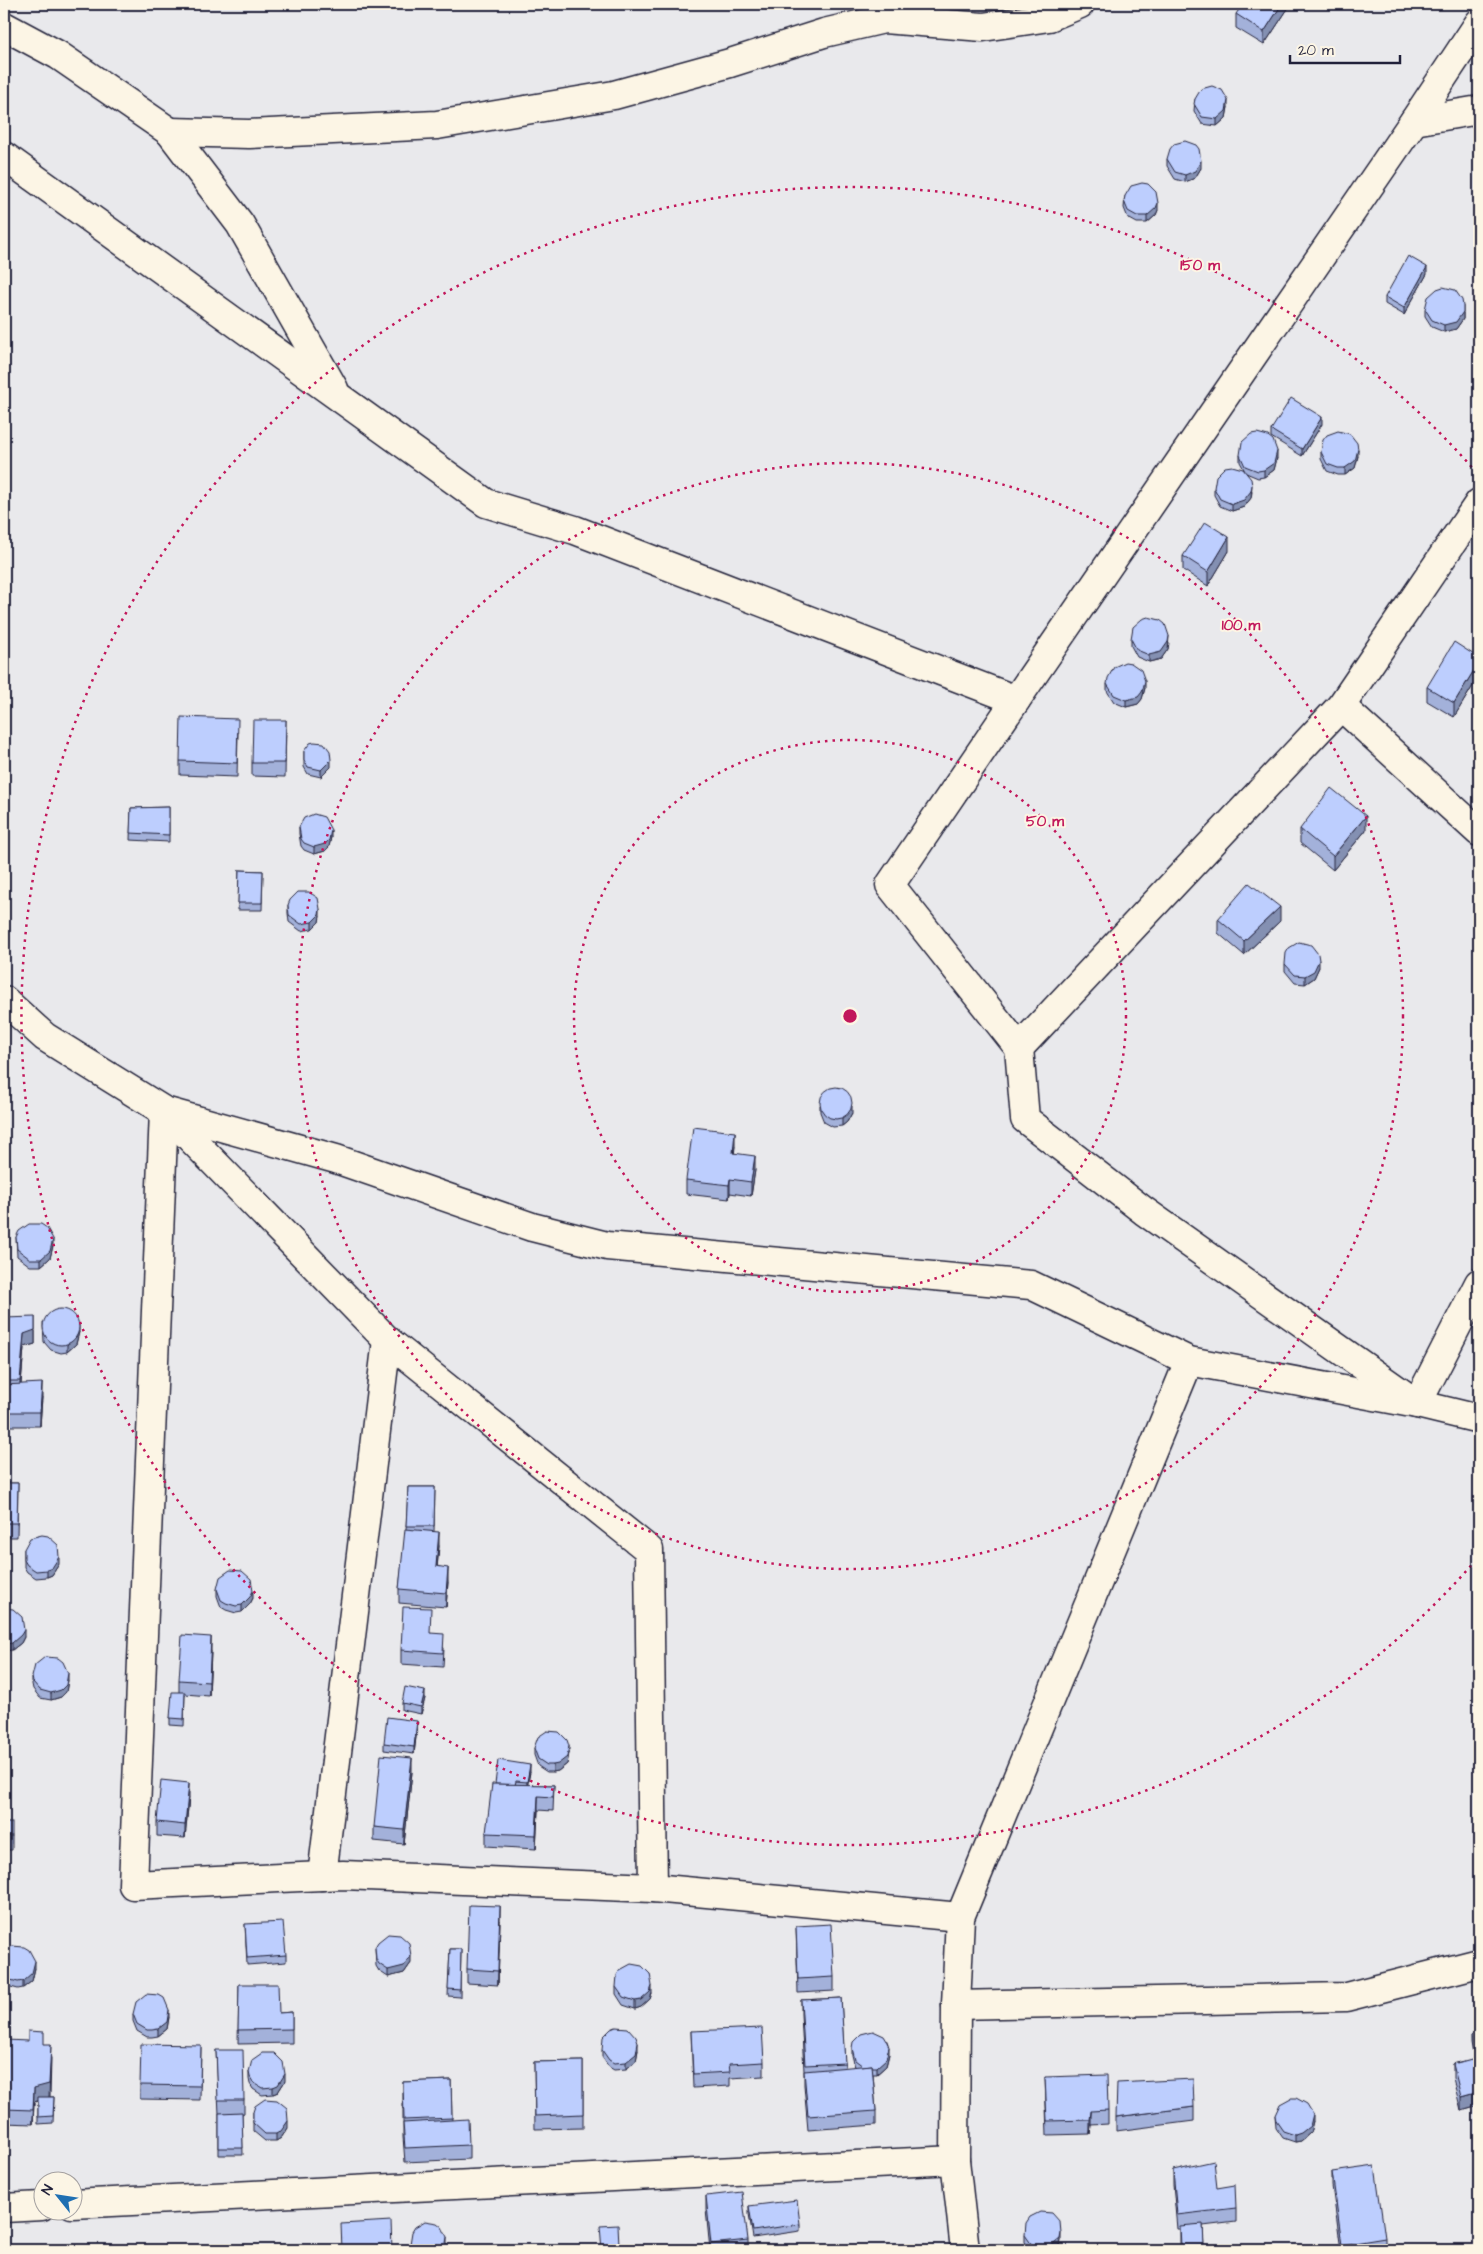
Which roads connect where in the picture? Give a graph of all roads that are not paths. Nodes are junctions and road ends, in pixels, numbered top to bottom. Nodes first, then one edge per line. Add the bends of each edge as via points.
1 (1080, 4) edge
2 (1479, 23) edge
3 (4, 26) edge
4 (1479, 110) edge
5 (1414, 121) junction
6 (170, 132) junction
7 (4, 156) edge
8 (338, 397) junction
9 (1479, 503) edge
10 (1016, 700) junction
11 (1341, 706) junction
12 (1479, 832) edge
13 (4, 1000) edge
14 (1018, 1048) junction
15 (164, 1110) junction
16 (1479, 1283) edge
17 (387, 1340) junction
18 (1189, 1361) junction
19 (1417, 1404) junction
20 (1479, 1419) edge
21 (322, 1876) junction
22 (653, 1888) junction
23 (960, 1917) junction
24 (1479, 1963) edge
25 (956, 2005) junction
26 (955, 2160) junction
27 (82, 2204) edge
28 (32, 2207) edge
29 (4, 2208) edge
30 (965, 2250) edge

1 - 6 street via 1049,18 983,27 884,19 614,95 437,125 249,134
2 - 5 street
3 - 6 street via 58,55
4 - 5 street
5 - 10 street
6 - 8 street via 240,224
7 - 8 street
8 - 10 street via 486,503 575,530
9 - 11 street
10 - 14 street via 890,885
11 - 12 street
11 - 14 street
13 - 15 street via 45,1037
14 - 19 street via 1025,1119 1144,1211
15 - 17 street
15 - 18 street via 336,1159 532,1228 607,1246 1032,1285
15 - 21 street via 133,1885
16 - 19 street
17 - 21 street
17 - 22 street via 649,1550
18 - 19 street
18 - 23 street
19 - 20 street
21 - 22 street
22 - 23 street
23 - 25 street
24 - 25 street via 1346,1997
25 - 26 street
26 - 27 street
26 - 30 street
28 - 29 street

